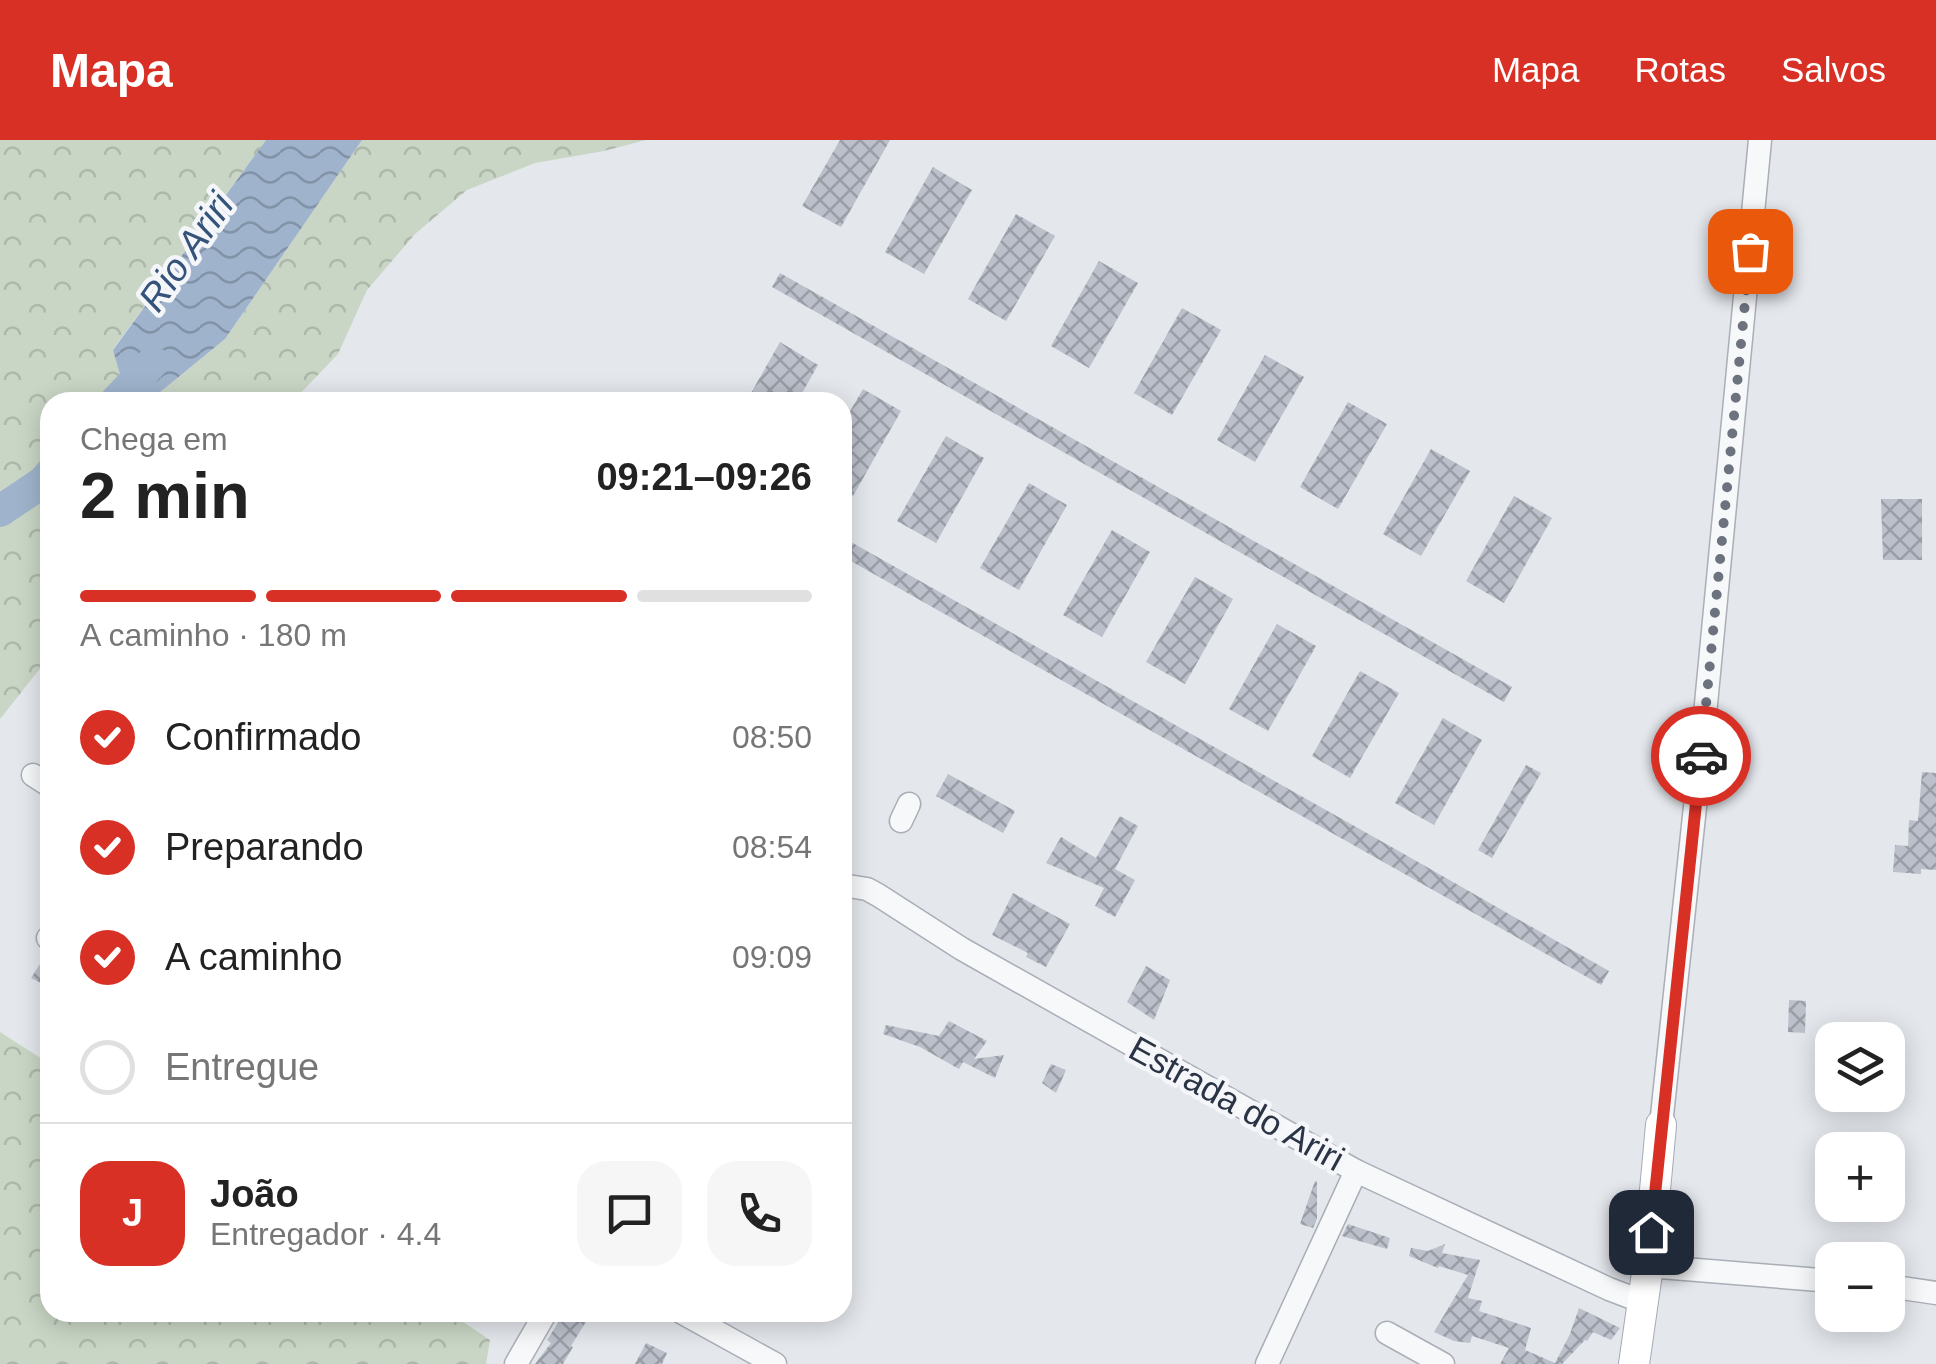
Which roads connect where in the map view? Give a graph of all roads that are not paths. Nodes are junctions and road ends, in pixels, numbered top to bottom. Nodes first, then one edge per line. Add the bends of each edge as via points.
1 (1760, 140) edge
2 (852, 887) edge
3 (1661, 1125) joint
4 (1356, 1170) junction
5 (1648, 1266) junction
6 (1815, 1280) edge
7 (1905, 1288) edge
8 (1936, 1292) edge
9 (1643, 1302) junction
10 (540, 1322) edge
11 (699, 1322) edge
12 (1387, 1334) dead end
13 (516, 1364) edge
14 (775, 1364) edge
15 (1268, 1364) edge
16 (1442, 1364) edge
17 (1634, 1364) edge

1 - 3 street
2 - 4 street, Estrada do Ariri via 878,895
3 - 5 main road
4 - 9 street, Estrada do Ariri
4 - 15 street
5 - 6 street
5 - 9 main road
7 - 8 street
9 - 17 main road
10 - 13 street
11 - 14 street
12 - 16 street

